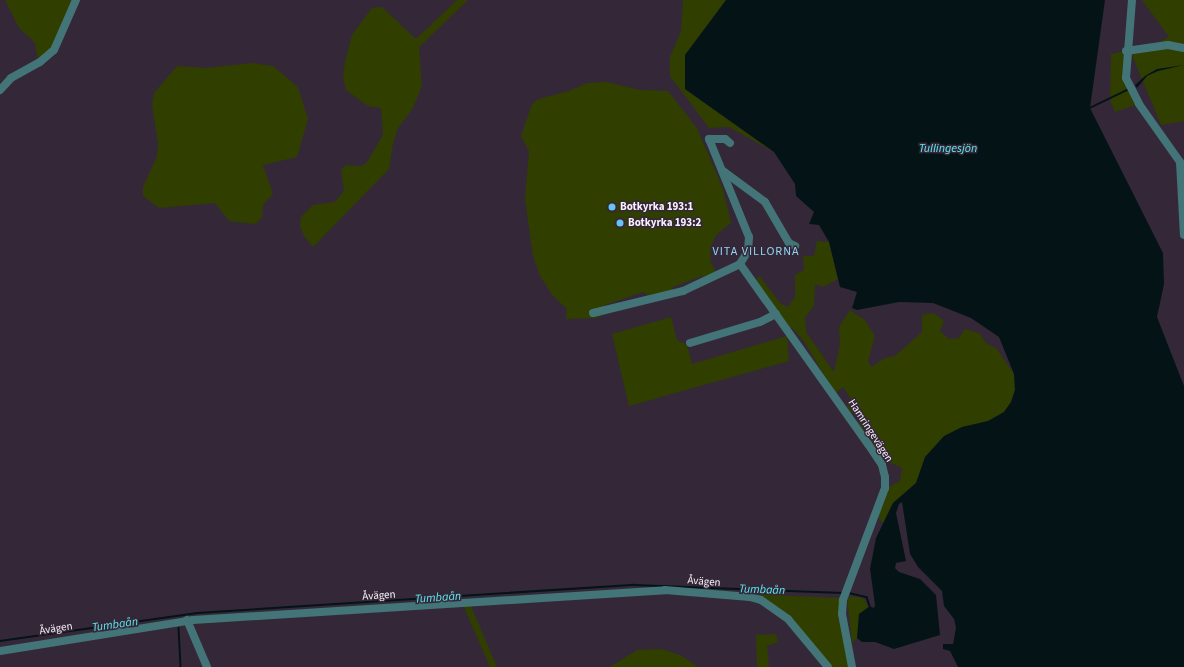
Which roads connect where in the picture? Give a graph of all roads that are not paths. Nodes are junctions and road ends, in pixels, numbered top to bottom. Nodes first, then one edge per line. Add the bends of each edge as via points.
1 (76, 0) edge
2 (1132, 0) edge
3 (1184, 48) edge
4 (1126, 51) junction
5 (0, 90) edge
6 (730, 143) dead end
7 (722, 171) junction
8 (1184, 235) edge
9 (794, 246) dead end
10 (740, 264) junction
11 (593, 313) dead end
12 (776, 314) junction
13 (690, 343) dead end
14 (187, 620) junction
15 (0, 651) edge
16 (207, 667) edge
17 (828, 667) edge
18 (852, 667) edge

1 - 5 street via 54,50 40,62 10,78
2 - 4 street
3 - 4 street via 1168,45
4 - 8 street via 1127,82 1139,104 1180,162
6 - 7 street via 725,139 709,139
7 - 9 street via 766,202 789,243
7 - 10 street via 749,236 748,251
10 - 11 street via 683,291
10 - 12 street, Hamringevägen
12 - 13 street via 766,321
12 - 18 street, Hamringevägen via 868,444 882,465 885,477 885,488 843,600 842,614
14 - 15 street, Åvägen
14 - 16 street
14 - 17 street, Åvägen via 665,590 761,600 788,619

